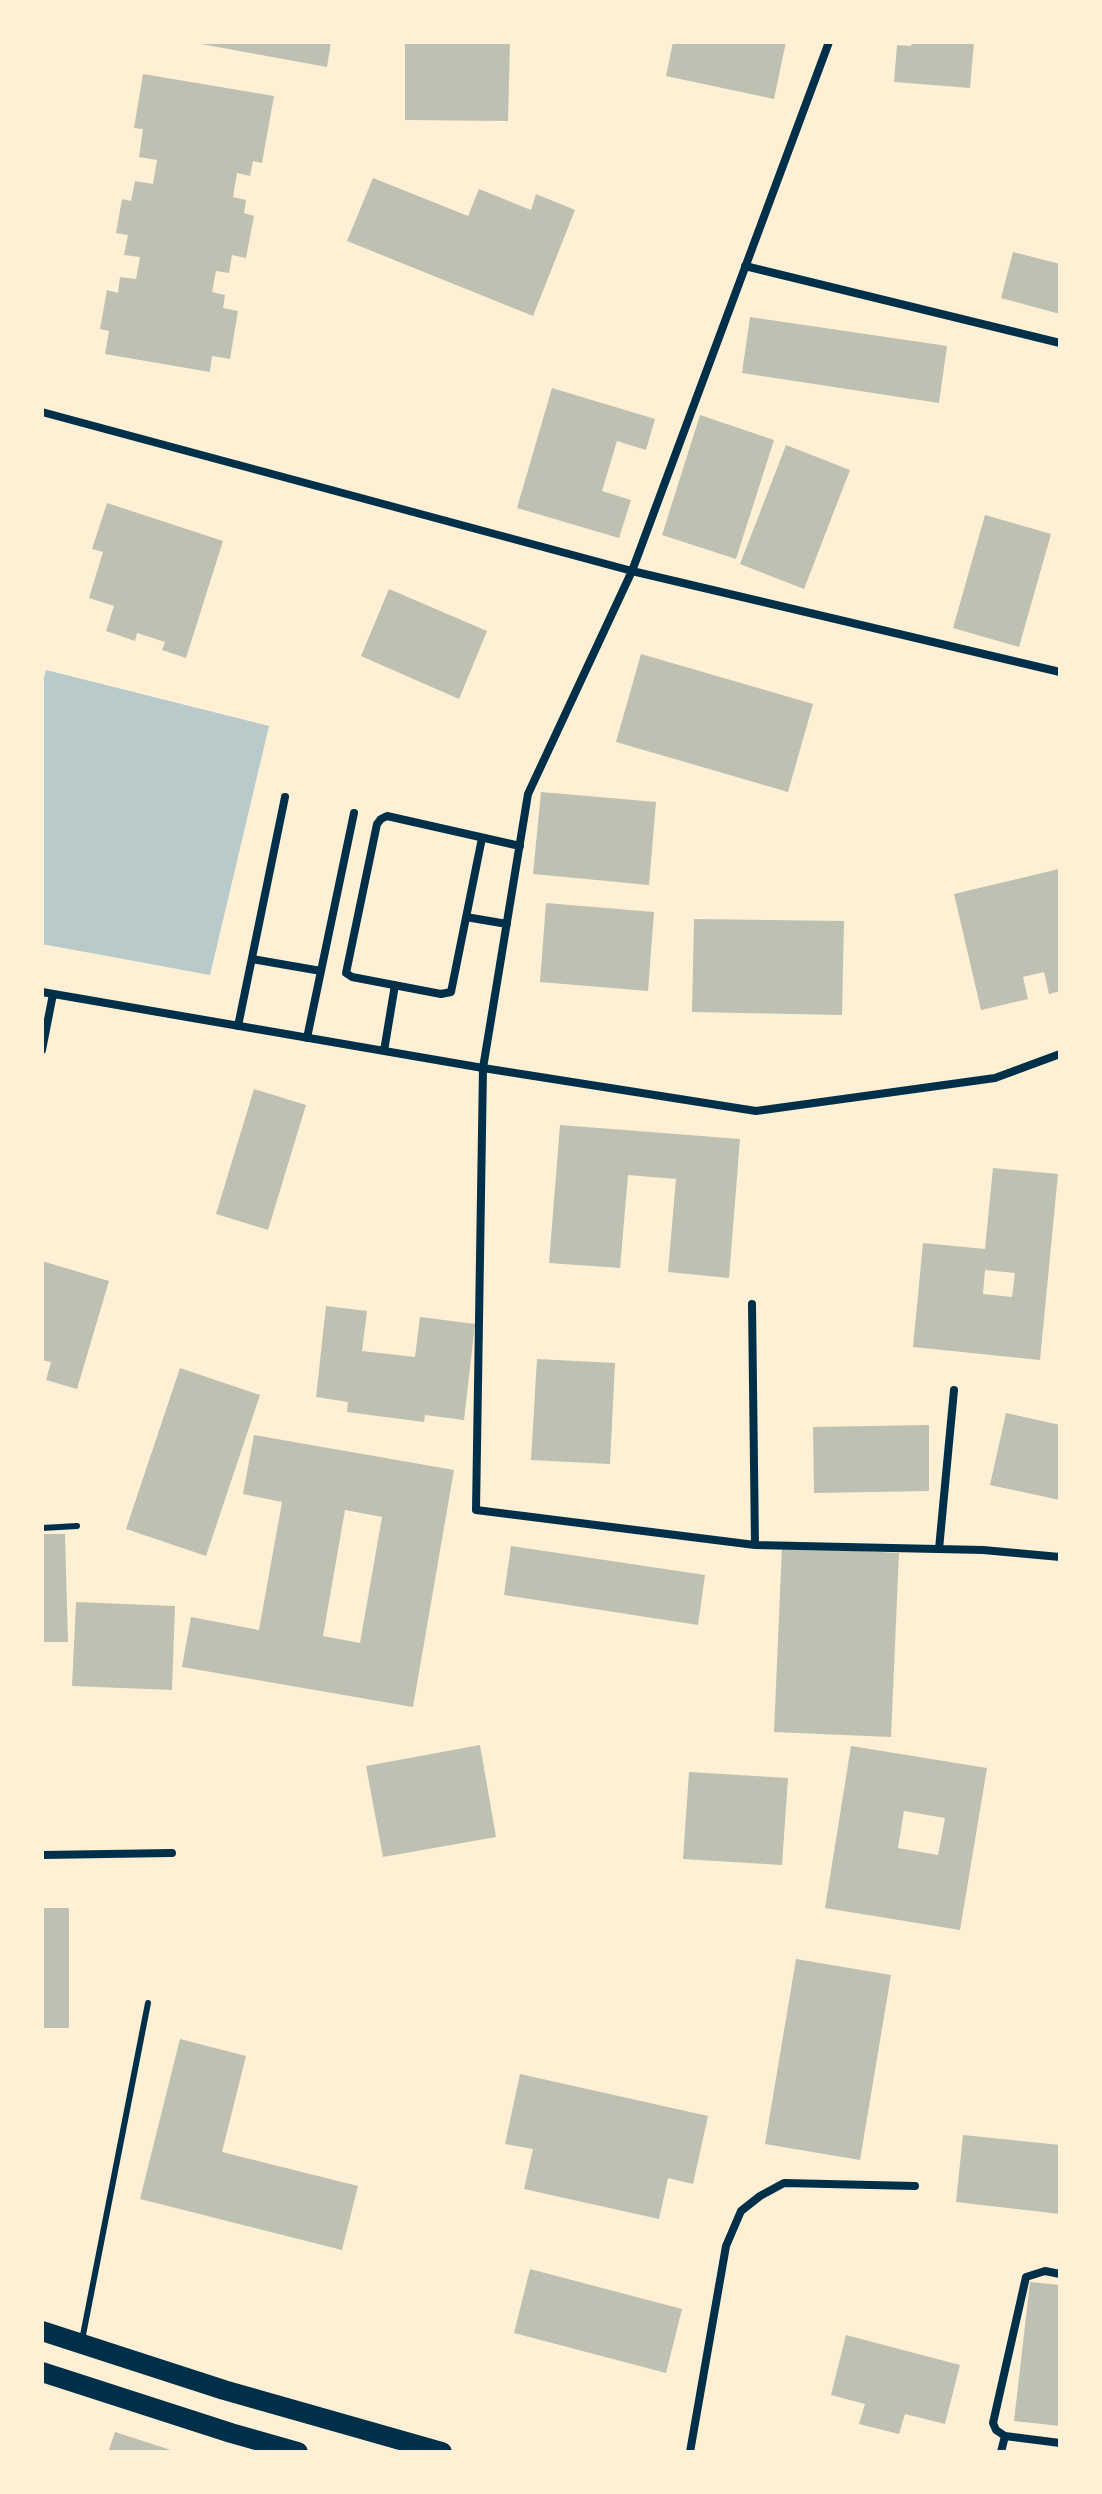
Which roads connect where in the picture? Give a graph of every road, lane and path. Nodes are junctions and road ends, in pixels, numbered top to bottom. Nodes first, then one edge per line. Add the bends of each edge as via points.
1 (829, 42) edge
2 (745, 266) junction
3 (1060, 343) edge
4 (42, 412) edge
5 (632, 571) junction
6 (1060, 672) edge
7 (285, 797) dead end
8 (354, 813) dead end
9 (482, 838) junction
10 (520, 846) junction
11 (466, 917) junction
12 (507, 924) junction
13 (252, 959) junction
14 (321, 971) junction
15 (395, 985) junction
16 (42, 992) edge
17 (53, 994) junction
18 (46, 1009) edge
19 (238, 1026) junction
20 (307, 1038) junction
21 (42, 1050) edge
22 (384, 1051) junction
23 (1060, 1054) edge
24 (483, 1068) junction
25 (752, 1304) dead end
26 (954, 1390) dead end
27 (77, 1526) dead end
28 (42, 1528) edge
29 (755, 1545) junction
30 (939, 1549) junction
31 (1060, 1557) edge
32 (172, 1853) dead end
33 (42, 1855) edge
34 (148, 2003) dead end
35 (915, 2186) dead end
36 (1060, 2274) edge
37 (42, 2331) edge
38 (82, 2344) junction
39 (42, 2372) edge
40 (1005, 2436) junction
41 (1060, 2443) edge
42 (298, 2452) edge
43 (442, 2452) edge
44 (690, 2452) edge
45 (1001, 2452) edge

1 - 2 street
2 - 3 street
2 - 5 street
4 - 5 street
5 - 6 street
5 - 10 street via 528,794
7 - 13 street
8 - 14 street
9 - 10 street
9 - 11 street
9 - 15 street via 387,816 377,824 346,973
10 - 12 street
11 - 12 street
11 - 15 street via 451,992
12 - 24 street
13 - 14 street
13 - 19 street
14 - 20 street
15 - 22 street
16 - 17 street
17 - 18 street
17 - 19 street
18 - 21 street
19 - 20 street
20 - 22 street
22 - 24 street
23 - 24 street via 995,1078 756,1111
24 - 29 street via 476,1510
25 - 29 street
26 - 30 street
27 - 28 lane
29 - 30 street
30 - 31 street
32 - 33 street
34 - 38 lane
35 - 44 street via 784,2183 741,2211 726,2246
36 - 40 street via 1045,2271 1026,2277 993,2423
37 - 38 main road
38 - 43 main road
39 - 42 main road
40 - 41 street
40 - 45 street

